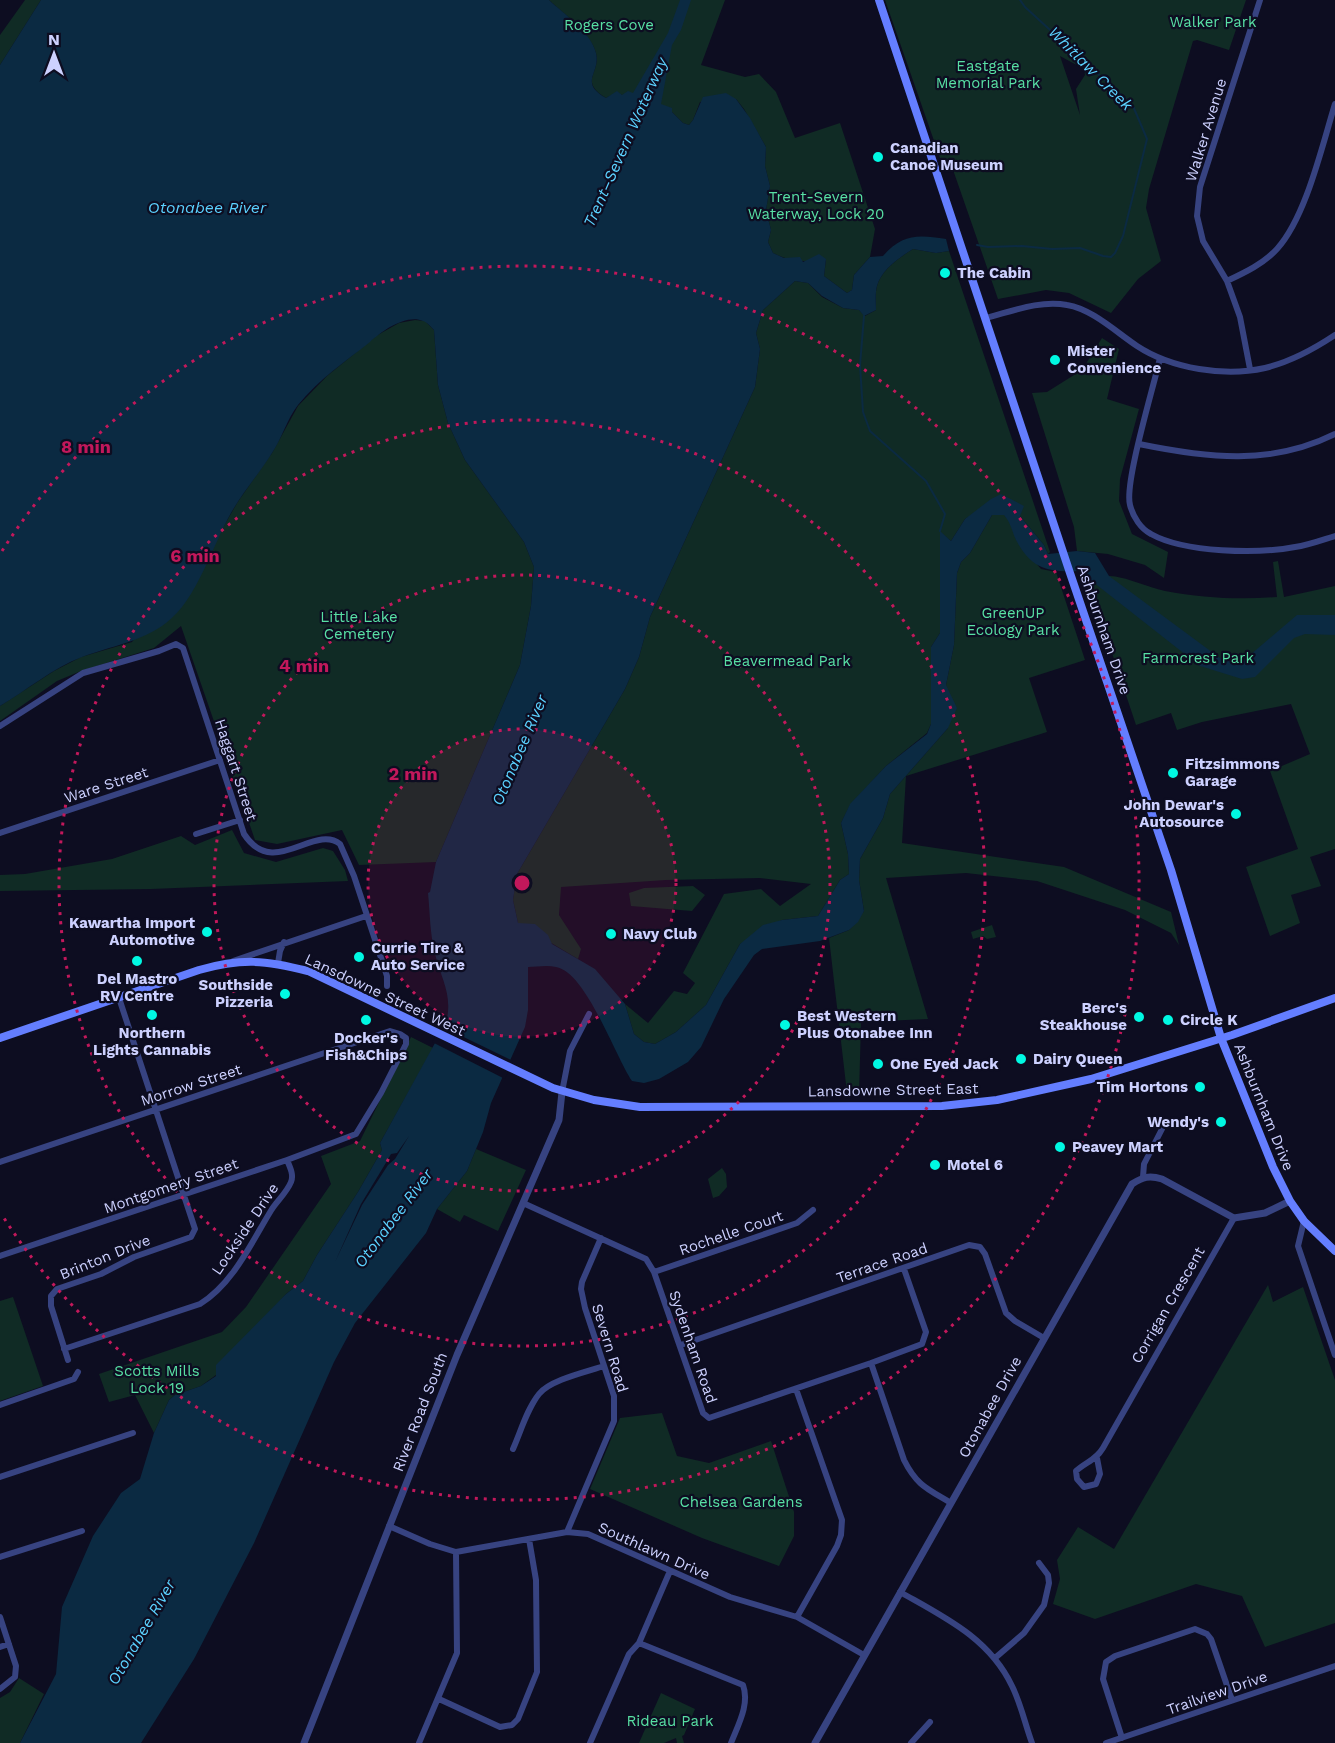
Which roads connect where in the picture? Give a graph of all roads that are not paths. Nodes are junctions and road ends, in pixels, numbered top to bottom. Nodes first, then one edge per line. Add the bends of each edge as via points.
1 (879, 0) edge
2 (1260, 0) edge
3 (1335, 104) edge
4 (1227, 281) junction
5 (986, 318) junction
6 (1335, 335) edge
7 (1160, 358) junction
8 (1250, 369) junction
9 (1335, 434) edge
10 (1139, 444) junction
11 (1335, 536) edge
12 (0, 726) edge
13 (220, 760) junction
14 (240, 820) junction
15 (0, 833) edge
16 (196, 834) dead end
17 (366, 916) junction
18 (284, 942) junction
19 (230, 962) junction
20 (278, 963) junction
21 (387, 986) dead end
22 (119, 998) junction
23 (1335, 998) edge
24 (589, 1014) dead end
25 (0, 1038) edge
26 (1221, 1038) junction
27 (514, 1072) joint
28 (562, 1092) junction
29 (156, 1110) junction
30 (1162, 1129) dead end
31 (349, 1138) joint
32 (287, 1160) junction
33 (0, 1162) edge
34 (1143, 1177) junction
35 (185, 1194) junction
36 (1290, 1201) junction
37 (523, 1203) junction
38 (813, 1210) dead end
39 (1234, 1218) junction
40 (1304, 1221) junction
41 (601, 1238) junction
42 (1335, 1251) edge
43 (0, 1256) edge
44 (903, 1269) junction
45 (654, 1272) junction
46 (1044, 1338) junction
47 (681, 1345) junction
48 (64, 1349) junction
49 (1335, 1354) edge
50 (68, 1360) dead end
51 (871, 1364) junction
52 (604, 1366) junction
53 (78, 1372) dead end
54 (796, 1389) junction
55 (0, 1405) edge
56 (134, 1433) dead end
57 (513, 1449) dead end
58 (1097, 1458) junction
59 (0, 1477) edge
60 (951, 1503) junction
61 (389, 1526) junction
62 (82, 1531) dead end
63 (567, 1532) junction
64 (529, 1539) junction
65 (456, 1552) junction
66 (0, 1557) edge
67 (1038, 1563) dead end
68 (670, 1570) junction
69 (900, 1592) junction
70 (0, 1617) edge
71 (797, 1617) junction
72 (639, 1643) junction
73 (9, 1644) junction
74 (0, 1647) edge
75 (864, 1655) junction
76 (995, 1658) junction
77 (1335, 1666) edge
78 (0, 1689) edge
79 (439, 1699) junction
80 (1232, 1700) junction
81 (930, 1722) dead end
82 (1122, 1737) junction
83 (304, 1743) edge
84 (419, 1743) edge
85 (590, 1743) edge
86 (731, 1743) edge
87 (815, 1743) edge
88 (911, 1743) edge
89 (1032, 1743) edge
90 (1106, 1743) edge

1 - 5 main road, Ashburnham Drive
2 - 4 street, Walker Avenue via 1200,187 1197,216 1203,241
3 - 4 street via 1296,224 1277,249 1256,267
4 - 8 street, Walker Avenue via 1240,317
5 - 7 street via 1049,303 1070,305
5 - 26 main road, Ashburnham Drive via 1172,870
6 - 8 street via 1293,359
7 - 8 street via 1202,369
7 - 10 street
9 - 10 street via 1290,451 1236,458
10 - 11 street via 1129,504 1137,521 1149,533 1168,542 1256,551 1296,547
12 - 13 street, Haggart Street via 83,673 176,644 183,648
13 - 14 street, Haggart Street
13 - 15 street, Ware Street
14 - 16 street
14 - 17 street, Haggart Street via 249,841 262,851 273,853 336,840 345,851
17 - 18 street
17 - 21 street, Haggart Street
18 - 19 street
18 - 20 street
19 - 20 main road, Lansdowne Street West
19 - 22 main road, Lansdowne Street West
20 - 27 main road, Lansdowne Street West via 308,971
22 - 25 main road, Lansdowne Street West
22 - 29 street
23 - 26 main road, Lansdowne Street East
24 - 28 street via 570,1051
26 - 28 main road, Lansdowne Street East via 1088,1080 977,1103 942,1106 640,1107
26 - 36 main road, Ashburnham Drive
27 - 28 main road, Lansdowne Street East
28 - 37 street, River Road South via 559,1119
29 - 31 street, Morrow Street via 390,1031 400,1034 406,1038 406,1044 360,1128
29 - 33 street, Morrow Street
29 - 35 street
30 - 34 street via 1144,1164
31 - 32 street, Montgomery Street
32 - 35 street, Montgomery Street
32 - 48 street, Lockside Drive via 291,1183 231,1274 211,1297
34 - 39 street via 1162,1179
34 - 46 street, Otonabee Drive via 1132,1184
35 - 43 street, Montgomery Street
35 - 48 street, Brinton Drive via 195,1229 191,1237 57,1289 51,1296
36 - 39 street via 1265,1214
36 - 40 main road, Ashburnham Drive
37 - 41 street, Sydenham Road
37 - 61 street, River Road South
38 - 45 street, Rochelle Court via 797,1223
39 - 58 street, Corrigan Crescent
40 - 42 main road, Ashburnham Drive
40 - 49 street via 1298,1246
41 - 45 street, Sydenham Road via 646,1258
41 - 52 street, Severn Road via 581,1289
44 - 46 street, Terrace Road via 969,1245 980,1246 1006,1313
44 - 47 street, Terrace Road
44 - 51 street, Sydenham Road via 926,1332 922,1344
45 - 47 street, Sydenham Road
46 - 60 street, Otonabee Drive
47 - 54 street, Sydenham Road via 700,1407 709,1418
48 - 50 street, Brinton Drive
51 - 54 street, Sydenham Road
51 - 60 street via 910,1472 920,1484
52 - 57 street via 540,1392
52 - 63 street, Severn Road via 614,1396 614,1421
53 - 55 street via 74,1379
54 - 71 street via 842,1520 837,1546
56 - 59 street
58 - 58 street, Corrigan Crescent via 1100,1474 1096,1484 1084,1486 1076,1471
60 - 69 street, Otonabee Drive
61 - 65 street, Southlawn Drive
61 - 83 street, River Road South
62 - 66 street
63 - 64 street, Southlawn Drive
63 - 68 street, Southlawn Drive via 588,1534
64 - 65 street, Southlawn Drive
64 - 79 street via 536,1580 537,1672 518,1719 512,1725 500,1727
65 - 79 street via 456,1653
67 - 76 street via 1048,1575 1044,1605 1024,1633
68 - 71 street, Southlawn Drive via 730,1597
68 - 72 street
69 - 75 street, Otonabee Drive
69 - 76 street via 955,1623
70 - 73 street
71 - 75 street, Southlawn Drive
72 - 85 street via 629,1654
72 - 86 street via 743,1685 745,1706
73 - 74 street
73 - 78 street via 15,1677
75 - 87 street, Otonabee Drive
76 - 89 street via 1015,1694
77 - 80 street, Trailview Drive
79 - 84 street
80 - 82 street, Trailview Drive
80 - 82 street via 1211,1639 1195,1629 1106,1662 1103,1679
81 - 88 street
82 - 90 street, Trailview Drive

